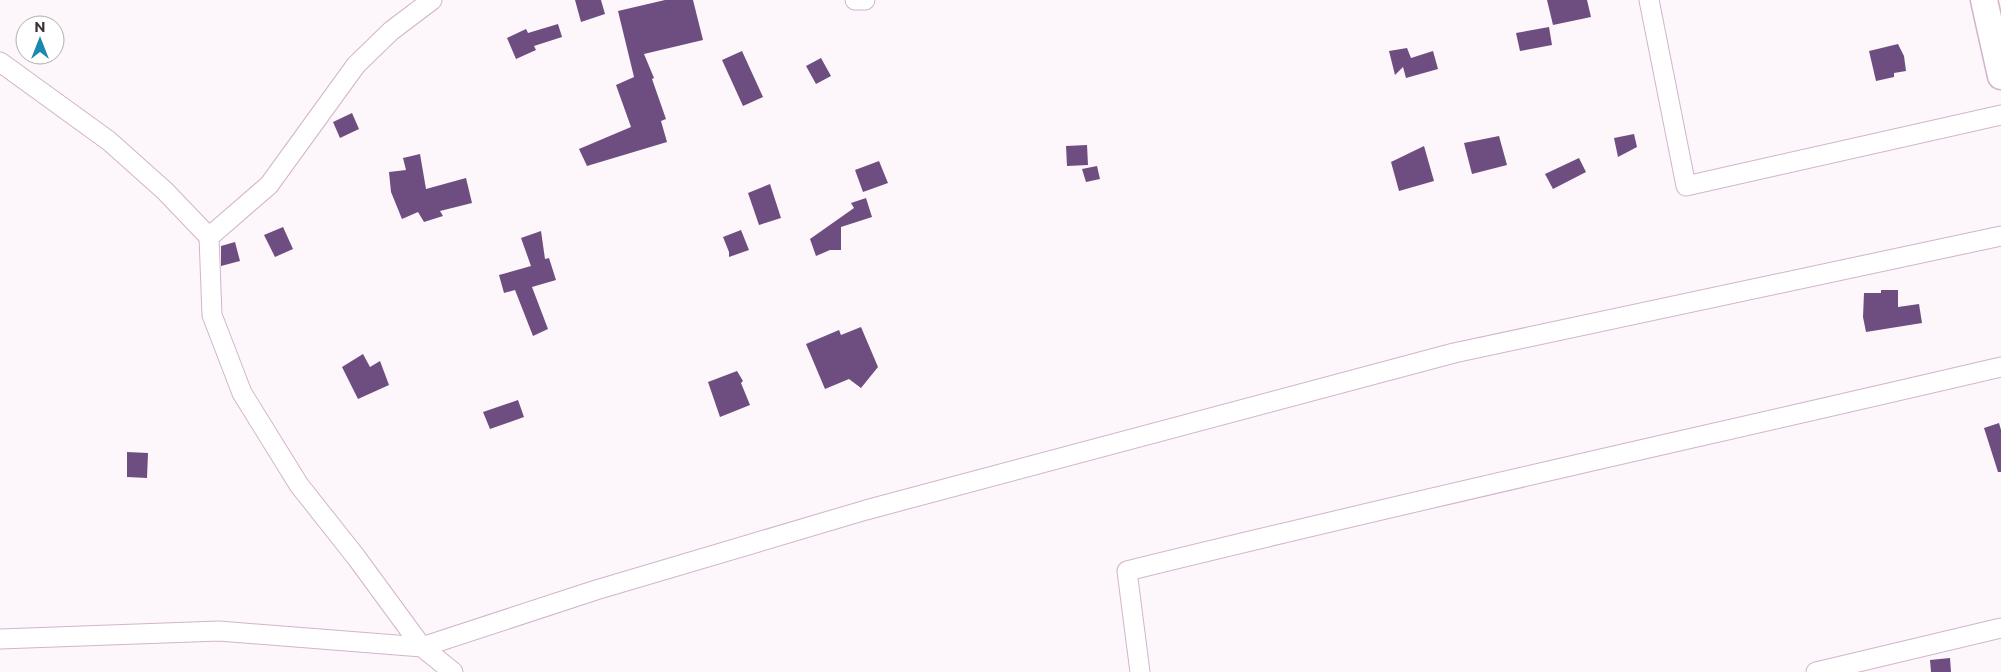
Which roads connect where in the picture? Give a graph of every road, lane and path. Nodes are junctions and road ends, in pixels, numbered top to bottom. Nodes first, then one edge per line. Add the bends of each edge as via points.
1 (432, 0) edge
2 (855, 0) edge
3 (865, 0) edge
4 (1649, 0) edge
5 (1984, 0) edge
6 (0, 62) edge
7 (2001, 76) edge
8 (2001, 114) edge
9 (2001, 236) edge
10 (209, 237) junction
11 (2001, 367) edge
12 (2001, 628) edge
13 (0, 639) edge
14 (422, 647) junction
15 (453, 672) edge
16 (1140, 672) edge
17 (1816, 672) edge

1 - 10 street via 391,31 356,65 269,185
2 - 3 street
4 - 8 street via 1686,186
5 - 7 main road
6 - 10 street via 109,141 165,191
9 - 14 street via 1454,353 866,510 596,590
10 - 14 street via 212,314 242,393 299,485
11 - 16 street via 1329,521 1127,571
12 - 17 street
13 - 14 street via 219,631
14 - 15 street

